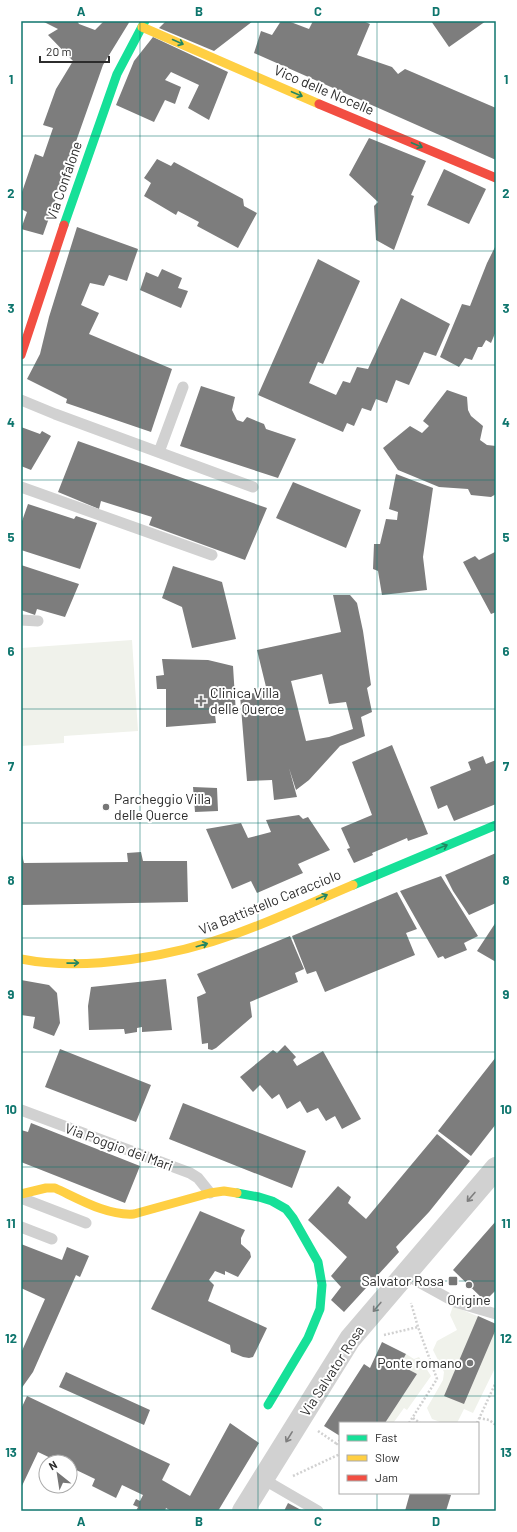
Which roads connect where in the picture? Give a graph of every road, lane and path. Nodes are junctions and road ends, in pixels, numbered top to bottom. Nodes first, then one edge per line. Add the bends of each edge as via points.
1 (143, 24) edge
2 (496, 178) edge
3 (21, 354) edge
4 (183, 387) dead end
5 (21, 400) edge
6 (158, 452) junction
7 (21, 487) edge
8 (253, 487) dead end
9 (212, 555) dead end
10 (21, 620) edge
11 (38, 621) dead end
12 (496, 825) edge
13 (21, 959) edge
14 (21, 1110) edge
15 (496, 1168) edge
16 (210, 1193) junction
17 (21, 1194) edge
18 (21, 1198) edge
19 (86, 1224) dead end
20 (21, 1227) edge
21 (52, 1239) dead end
22 (413, 1265) junction
23 (410, 1304) dead end
24 (496, 1314) edge
25 (418, 1328) junction
26 (380, 1336) dead end
27 (496, 1382) edge
28 (268, 1405) dead end
29 (412, 1418) junction
30 (479, 1418) junction
31 (410, 1422) edge
32 (418, 1422) edge
33 (477, 1422) edge
34 (496, 1425) edge
35 (339, 1454) edge
36 (302, 1472) dead end
37 (263, 1479) junction
38 (244, 1511) edge
39 (318, 1511) edge

1 -> 2 street, Vico delle Nocelle via 295,94
1 - 3 street, Via Confalone via 117,74
4 - 6 lane
5 - 6 lane
6 - 8 lane
7 - 9 lane
10 - 11 lane
13 -> 12 street, Via Battistello Caracciolo via 56,963 104,962 174,952 205,944 239,933
14 - 16 lane, Via Poggio dei Mari via 190,1174 198,1178
15 -> 22 street, Via Salvator Rosa
16 - 17 street via 123,1215 112,1213 56,1188
16 - 28 street via 231,1191 278,1203 293,1218 318,1262 322,1285 320,1309 315,1324
18 - 19 lane
20 - 21 lane
22 - 24 lane via 415,1280 455,1302
22 -> 37 street, Via Salvator Rosa via 350,1339
23 - 25 path
25 - 26 path
25 - 29 path via 438,1379
27 - 30 path
29 - 31 path
29 - 32 path
30 - 33 path
30 - 34 path
35 - 36 path
37 - 38 street, Via Salvator Rosa
37 - 39 lane

